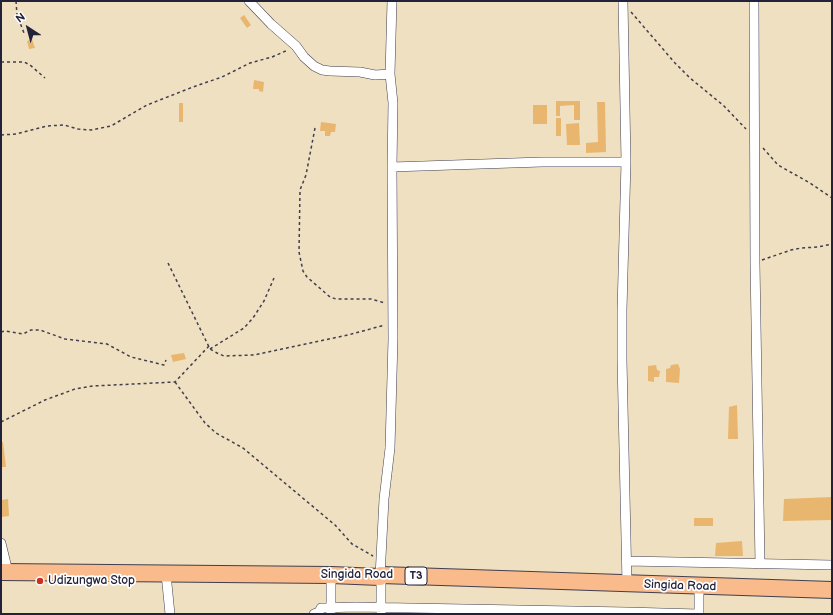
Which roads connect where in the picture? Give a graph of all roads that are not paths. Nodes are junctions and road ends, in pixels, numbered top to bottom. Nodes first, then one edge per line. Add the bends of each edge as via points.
1 (249, 1) edge
2 (392, 1) edge
3 (754, 1) edge
4 (623, 2) edge
5 (390, 74) junction
6 (626, 162) junction
7 (392, 167) junction
8 (1, 543) edge
9 (626, 561) junction
10 (760, 564) junction
11 (832, 566) edge
12 (380, 571) junction
13 (5, 572) edge
14 (166, 574) junction
15 (331, 575) junction
16 (627, 584) junction
17 (699, 586) junction
18 (832, 590) edge
19 (331, 611) edge
20 (381, 611) edge
21 (170, 614) edge
22 (314, 614) edge
23 (698, 614) edge

1 - 5 street via 308,61 322,70
2 - 5 street
3 - 10 street
4 - 6 street
5 - 7 street via 393,103
6 - 7 street
6 - 9 street via 622,302
7 - 12 street via 393,323 390,448
8 - 13 street
9 - 10 street
9 - 16 street
10 - 11 street
12 - 15 highway, Singida Road / T3
12 - 16 highway, Singida Road / T3
12 - 20 street
13 - 14 highway, Singida Road / T3
14 - 15 highway, Singida Road / T3
14 - 21 street
15 - 19 street
16 - 17 highway, Singida Road / T3
17 - 18 highway, Singida Road / T3
17 - 23 street
19 - 20 street
19 - 22 street via 321,608
20 - 23 street

